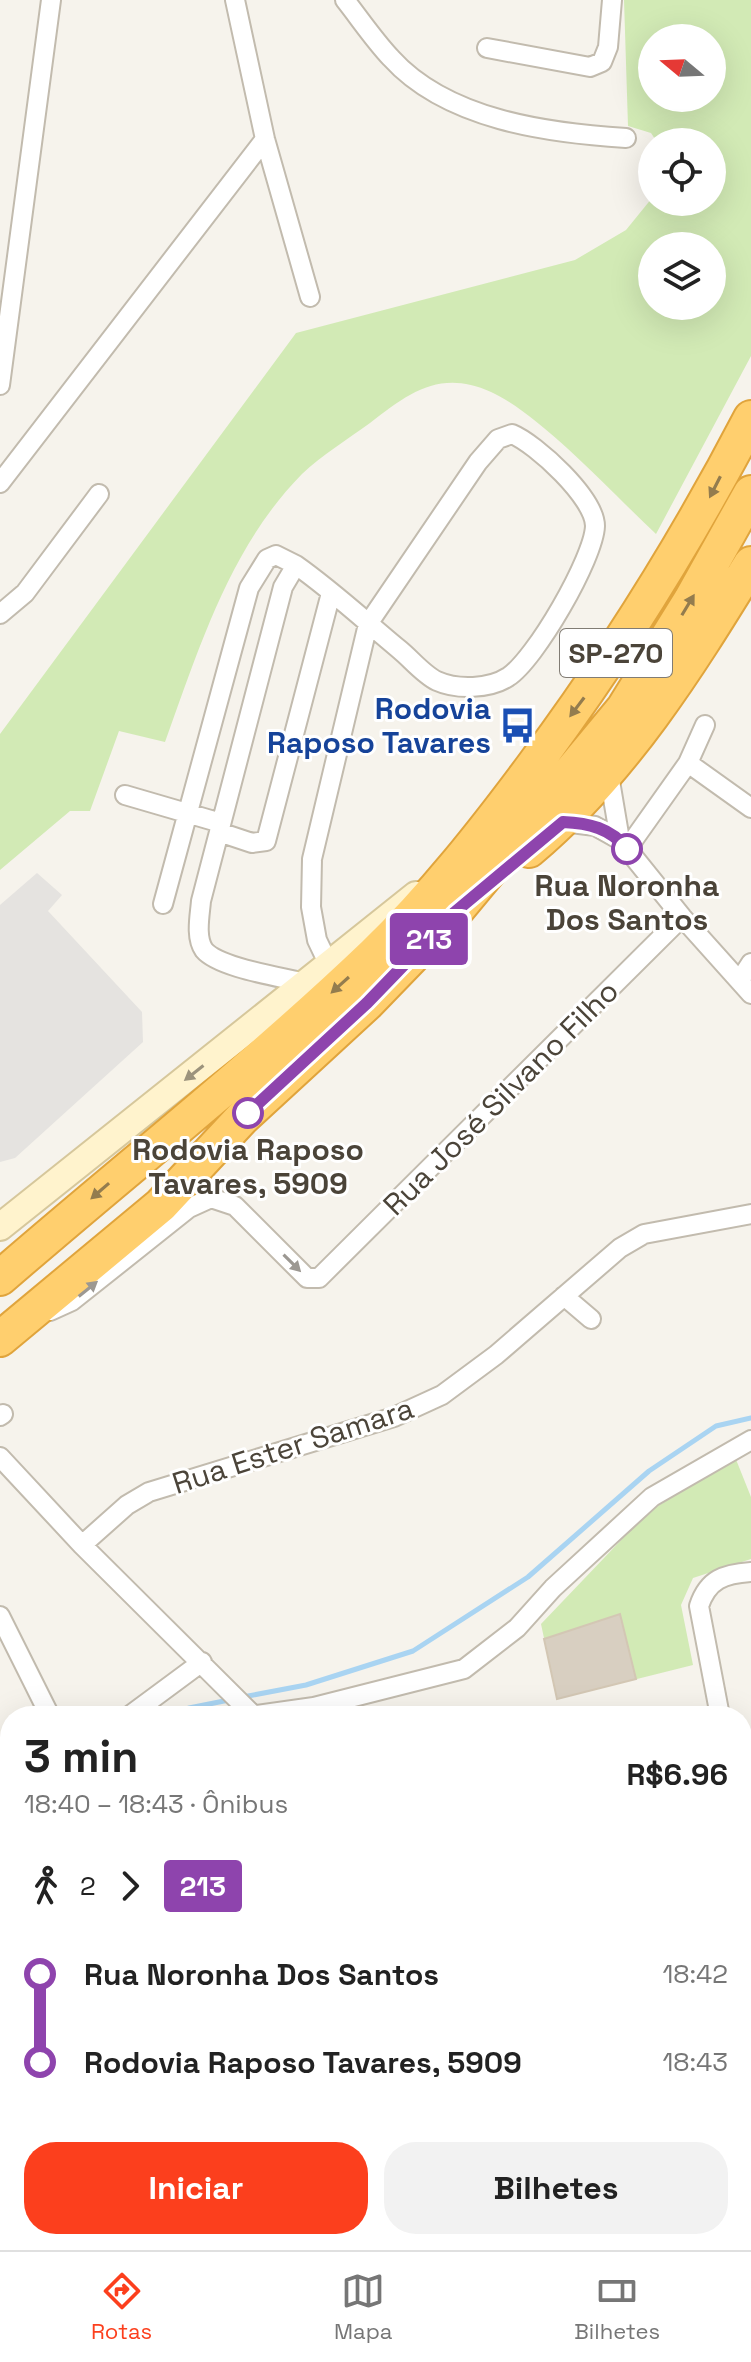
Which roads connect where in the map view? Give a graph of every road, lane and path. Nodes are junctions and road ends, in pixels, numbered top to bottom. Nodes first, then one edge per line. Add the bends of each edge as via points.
1 (51, 0) edge
2 (235, 0) edge
3 (345, 0) edge
4 (612, 0) edge
5 (487, 48) dead end
6 (626, 138) dead end
7 (265, 139) junction
8 (310, 297) dead end
9 (0, 385) edge
10 (751, 418) edge
11 (0, 483) edge
12 (751, 493) edge
13 (99, 494) dead end
14 (751, 564) edge
15 (296, 565) junction
16 (331, 593) junction
17 (0, 614) edge
18 (368, 624) junction
19 (705, 725) dead end
20 (688, 763) junction
21 (609, 775) junction
22 (125, 795) dead end
23 (751, 808) edge
24 (187, 813) junction
25 (563, 822) junction
26 (220, 827) junction
27 (624, 844) junction
28 (452, 868) junction
29 (163, 904) dead end
30 (455, 912) junction
31 (682, 917) junction
32 (328, 963) junction
33 (751, 963) edge
34 (305, 983) junction
35 (745, 987) edge
36 (751, 1214) edge
37 (0, 1227) edge
38 (0, 1278) edge
39 (564, 1296) junction
40 (591, 1319) dead end
41 (10, 1332) edge
42 (751, 1440) edge
43 (0, 1457) edge
44 (82, 1545) junction
45 (751, 1572) edge
46 (0, 1616) edge
47 (202, 1662) junction
48 (45, 1706) edge
49 (143, 1706) edge
50 (244, 1706) edge
51 (318, 1706) edge
52 (718, 1706) edge

1 - 9 street
2 - 7 street
3 - 6 street via 392,60 464,105 538,130
4 - 5 street via 608,47 602,62 590,67
7 - 8 street
7 - 11 street
10 -> 28 highway, SP-270 via 650,601 598,679
30 -> 12 highway, SP-270 via 624,708
13 - 17 street via 25,593
14 - 21 highway via 699,649
15 - 16 street
15 - 24 street via 276,555 267,559 249,588
15 - 26 street via 275,608
16 - 18 street
16 - 26 street via 266,841 252,843
18 - 18 street via 436,681 482,686 508,677 530,654 574,587 595,526 589,507 572,483 524,439 512,434 498,439
18 - 32 street via 312,859 311,907
19 - 20 street
20 - 23 street
20 - 27 street
21 - 25 highway
21 - 27 street
22 - 24 street
24 - 26 street
24 - 29 street
25 - 27 street via 595,826
25 - 30 highway
26 - 34 street via 201,901 199,935 204,949 217,960
27 - 31 street
28 - 32 main road
28 -> 38 highway, SP-270 via 375,952 298,1023
30 - 41 highway, SP-270 via 367,1003 242,1118 161,1205
31 - 35 street
41 -> 31 street, Rua José Silvano Filho via 72,1301 189,1208 211,1198 235,1206 307,1278 319,1278
32 - 34 main road
33 - 35 street
34 -> 37 main road
36 - 39 street, Rua Ester Samara via 644,1234
39 - 40 street
39 - 44 street, Rua Ester Samara via 442,1395 394,1417 149,1492
42 - 51 street via 652,1497 517,1628 464,1669
43 - 44 street
44 - 47 street
45 - 52 street via 713,1580 699,1606
46 - 48 street
47 - 49 street
47 - 50 street

